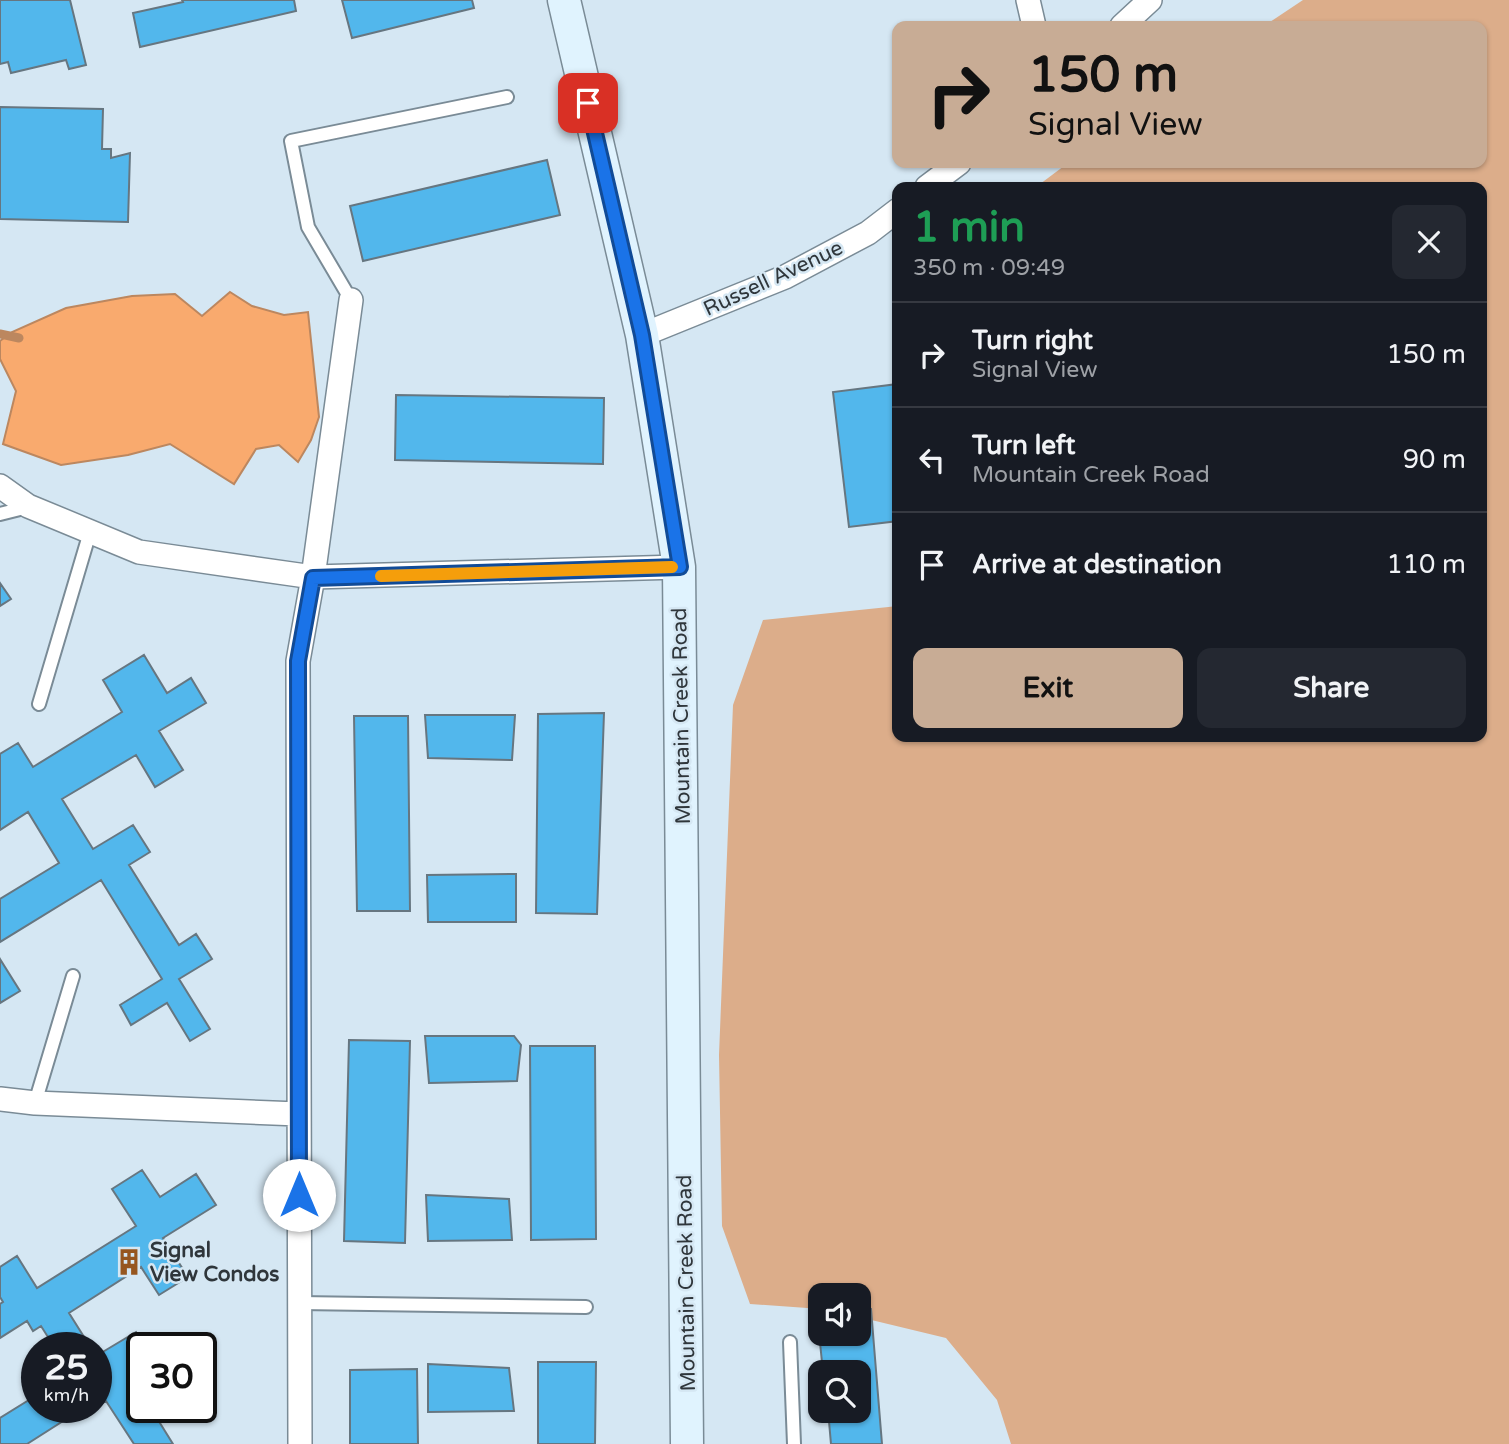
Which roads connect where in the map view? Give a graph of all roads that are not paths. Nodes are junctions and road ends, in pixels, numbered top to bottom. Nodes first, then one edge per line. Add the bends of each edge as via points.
1 (564, 0) edge
2 (1028, 0) edge
3 (1150, 0) edge
4 (1033, 21) edge
5 (1127, 21) edge
6 (507, 97) dead end
7 (952, 168) edge
8 (934, 182) edge
9 (892, 215) edge
10 (351, 300) joint
11 (642, 335) junction
12 (0, 486) edge
13 (28, 506) junction
14 (0, 514) edge
15 (90, 532) junction
16 (680, 567) junction
17 (313, 578) junction
18 (39, 704) dead end
19 (72, 976) dead end
20 (0, 1099) edge
21 (35, 1103) junction
22 (298, 1114) junction
23 (299, 1303) junction
24 (586, 1307) dead end
25 (790, 1342) dead end
26 (300, 1444) edge
27 (687, 1444) edge
28 (794, 1444) edge

1 - 11 main road, Mountain Creek Road
2 - 4 street
3 - 5 street
6 - 10 lane via 291,141 308,227
7 - 8 street
9 - 11 street, Russell Avenue via 868,233 785,277
10 - 17 street
11 - 16 main road, Mountain Creek Road
12 - 13 street
13 - 14 lane
13 - 15 street
15 - 17 street via 139,552
15 - 18 lane
16 - 17 street
16 - 27 main road, Mountain Creek Road
17 - 22 street via 298,661
19 - 21 lane
20 - 21 street
21 - 22 street
22 - 23 street
23 - 24 lane
23 - 26 street
25 - 28 lane

